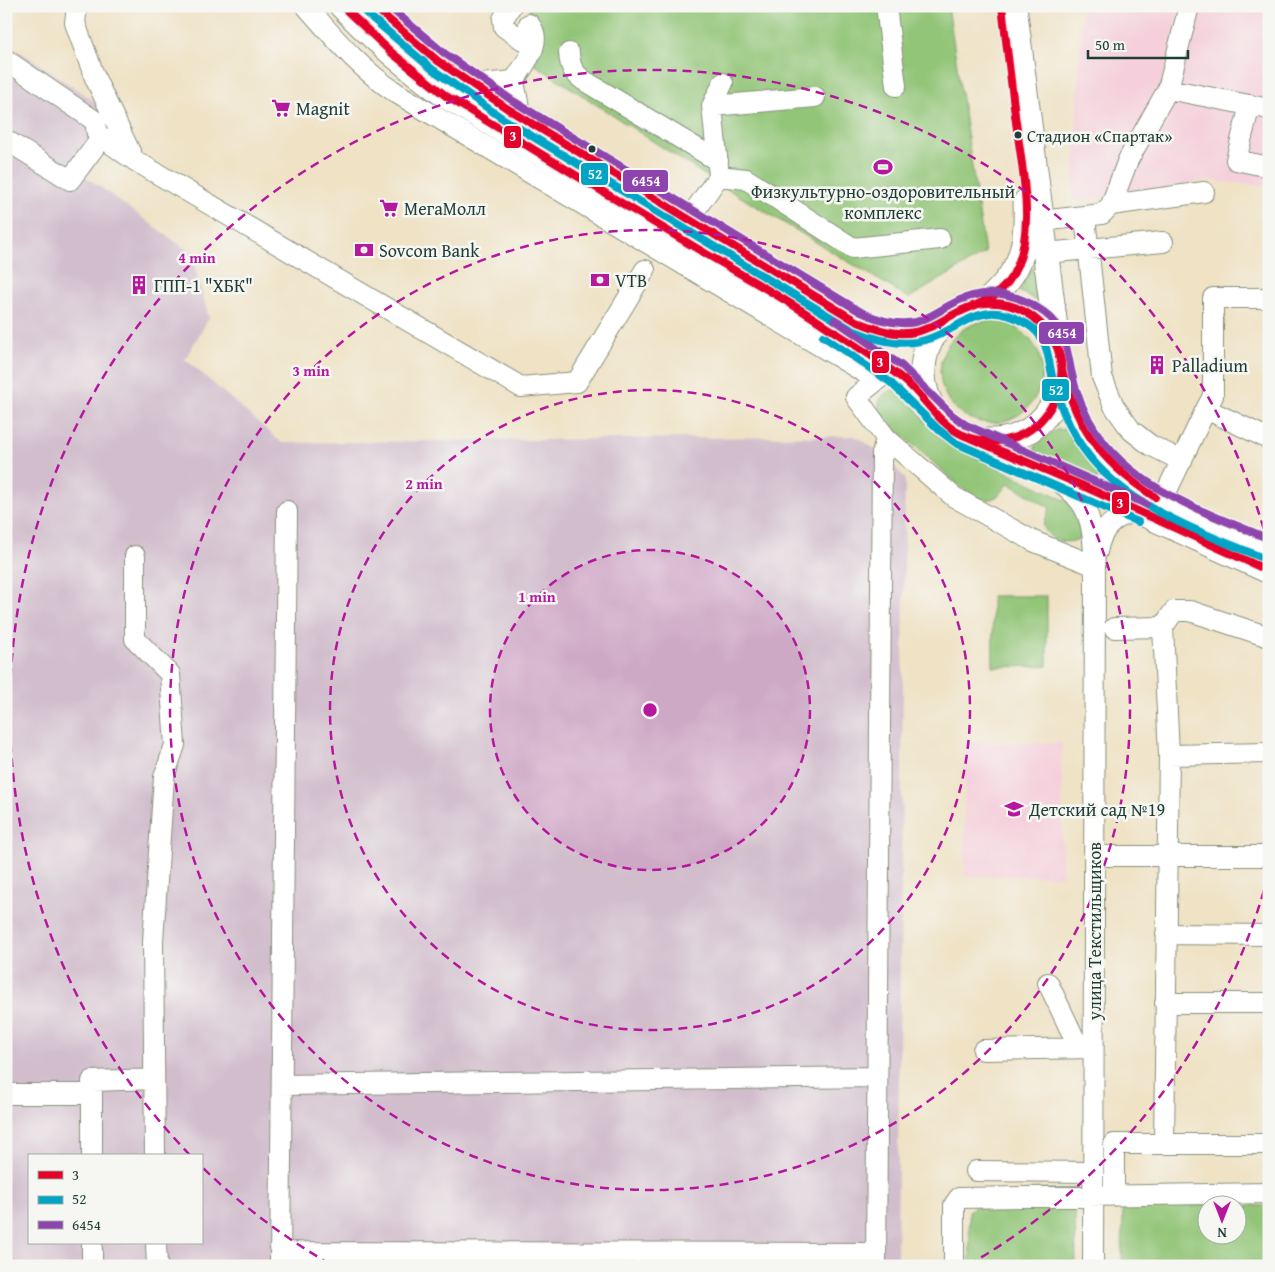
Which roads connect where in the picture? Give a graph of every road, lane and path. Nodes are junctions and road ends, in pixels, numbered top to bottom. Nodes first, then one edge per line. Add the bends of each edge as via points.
1 (77, 6) edge
2 (306, 6) edge
3 (342, 6) edge
4 (373, 6) edge
5 (511, 6) edge
6 (886, 6) edge
7 (1002, 6) edge
8 (1014, 6) edge
9 (1189, 6) edge
10 (569, 53) dead end
11 (6, 60) edge
12 (514, 81) junction
13 (723, 83) dead end
14 (470, 85) junction
15 (896, 86) dead end
16 (1168, 89) junction
17 (815, 97) dead end
18 (712, 106) junction
19 (1259, 107) edge
20 (521, 118) junction
21 (102, 137) junction
22 (6, 140) edge
23 (134, 160) junction
24 (1269, 167) edge
25 (718, 168) junction
26 (1204, 192) dead end
27 (1112, 205) junction
28 (1086, 217) junction
29 (688, 220) junction
30 (1042, 221) junction
31 (940, 239) dead end
32 (1163, 242) dead end
33 (1088, 249) junction
34 (1046, 253) junction
35 (644, 270) dead end
36 (1269, 298) edge
37 (985, 303) junction
38 (948, 319) junction
39 (1056, 343) junction
40 (1062, 373) junction
41 (883, 375) junction
42 (931, 406) junction
43 (1206, 409) junction
44 (886, 438) junction
45 (1269, 439) edge
46 (977, 440) junction
47 (1182, 461) junction
48 (1037, 466) junction
49 (1162, 501) junction
50 (287, 511) dead end
51 (1138, 511) junction
52 (1269, 550) edge
53 (135, 556) dead end
54 (1095, 566) junction
55 (1269, 571) edge
56 (1163, 627) junction
57 (1114, 628) dead end
58 (1269, 637) edge
59 (1269, 753) edge
60 (1168, 755) junction
61 (1094, 856) junction
62 (1167, 856) junction
63 (1269, 856) edge
64 (1166, 934) junction
65 (1269, 935) edge
66 (1048, 983) dead end
67 (1165, 1003) junction
68 (1269, 1003) edge
69 (1086, 1048) junction
70 (983, 1050) dead end
71 (876, 1078) junction
72 (154, 1080) junction
73 (282, 1085) junction
74 (6, 1094) edge
75 (92, 1094) junction
76 (1164, 1144) junction
77 (1269, 1144) edge
78 (92, 1154) edge
79 (155, 1154) edge
80 (976, 1171) dead end
81 (1093, 1172) junction
82 (1269, 1193) edge
83 (1093, 1196) junction
84 (1114, 1196) junction
85 (92, 1244) edge
86 (156, 1244) edge
87 (280, 1259) edge
88 (876, 1259) edge
89 (92, 1266) edge
90 (157, 1266) edge
91 (954, 1266) edge
92 (1093, 1266) edge

1 - 23 street via 75,23 95,78
2 - 41 street via 349,55 391,90
3 - 41 main road via 372,38 446,96 827,326
4 - 14 main road via 417,46
5 - 12 street via 504,19 504,27 526,32 534,30 536,42
6 - 15 street
7 - 37 main road via 1027,227 1024,248 1012,277
8 - 30 main road
9 - 16 street
10 - 25 street via 574,73 583,80
11 - 21 street via 96,121 97,134
12 - 14 street
12 - 20 street
13 - 18 street
14 - 20 main road
16 - 19 street
16 - 27 street via 1128,160
17 - 18 street
18 - 25 street
19 - 24 street via 1236,160
20 - 29 main road
21 - 22 street via 70,180
21 - 23 street
23 - 35 street via 521,387 577,382
25 - 29 street
25 - 31 street via 746,180 853,248
26 - 27 street
27 - 28 street via 1102,214
28 - 30 street
28 - 33 street
29 - 38 main road via 856,321 879,331 916,332
30 - 34 main road
32 - 33 street
33 - 34 street
33 - 47 street via 1102,377 1114,406 1131,430 1150,445
34 - 39 main road
36 - 43 street via 1213,298 1213,396
37 - 38 main road via 966,308
37 - 39 main road via 1020,309 1048,329
38 - 42 main road via 934,333 923,364 924,386
39 - 40 main road
40 - 46 main road via 1058,391 1041,421 1014,438
40 - 49 main road via 1078,419 1098,451 1136,486
41 - 42 main road
41 - 44 street via 856,398
42 - 46 main road via 948,426
43 - 45 street
43 - 47 street
44 - 54 street via 954,496 1033,541
44 - 71 street via 882,454
46 - 48 main road
47 - 49 street
48 - 51 main road
48 - 54 street, улица Текстильщиков via 1068,487 1087,509
49 - 52 main road
50 - 73 street
51 - 54 street, улица Текстильщиков via 1116,518 1103,531
51 - 55 main road
53 - 72 street via 135,639 170,674 175,745 164,777 153,940
54 - 61 street, улица Текстильщиков
56 - 57 street
56 - 58 street via 1174,611 1190,611
56 - 60 street
59 - 60 street
60 - 62 street
61 - 62 street
61 - 69 street, улица Текстильщиков
62 - 63 street
62 - 64 street
64 - 65 street
64 - 67 street
66 - 69 street
67 - 68 street
67 - 76 street
69 - 70 street
69 - 81 street, улица Текстильщиков
71 - 73 street
71 - 88 street
72 - 75 street via 92,1081
72 - 79 street
73 - 87 street
74 - 75 street
75 - 78 street
76 - 77 street
76 - 84 street via 1114,1144
80 - 81 street
81 - 83 street, улица Текстильщиков
82 - 84 street
83 - 84 street
83 - 91 street via 959,1198 954,1205
83 - 92 street, улица Текстильщиков
85 - 89 street
86 - 90 street
87 - 88 street

